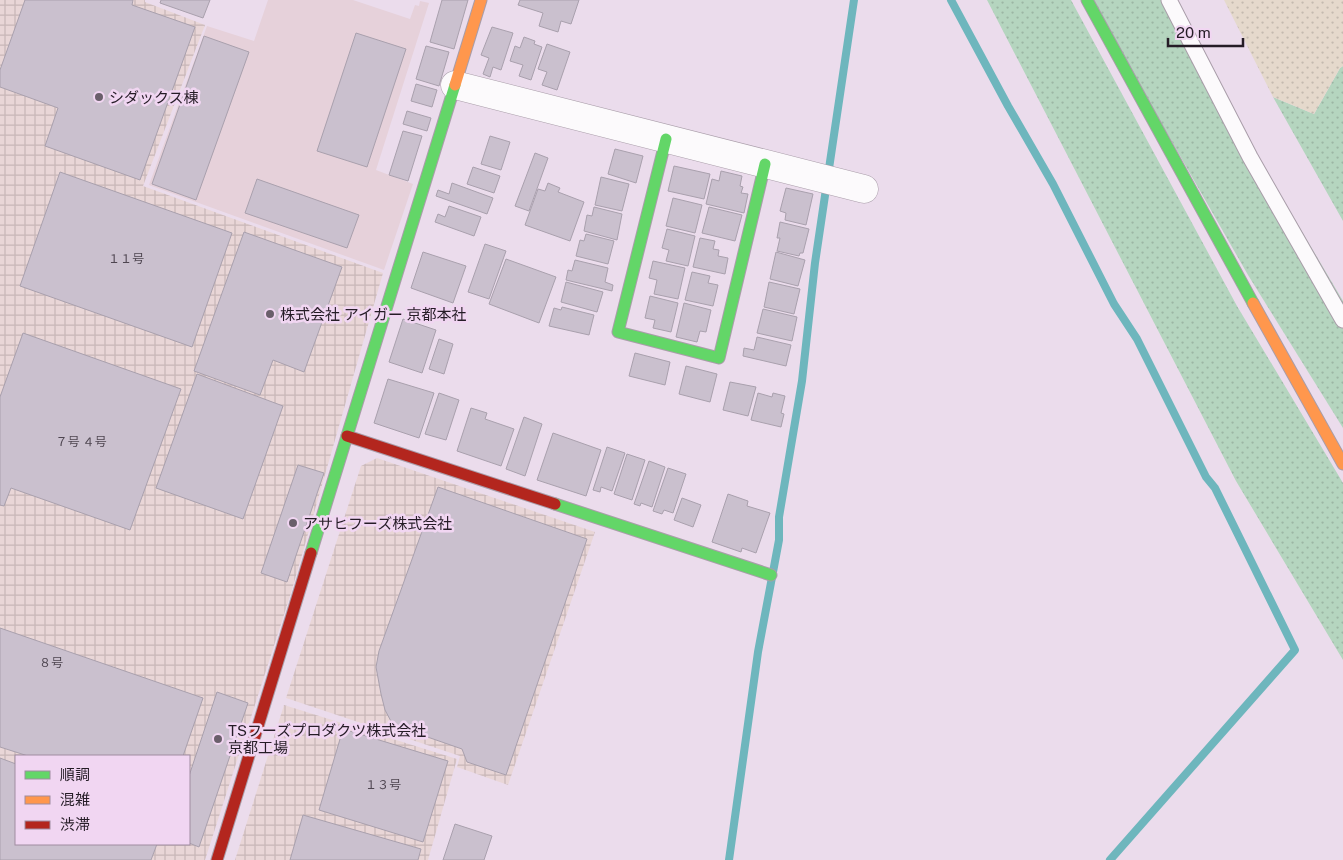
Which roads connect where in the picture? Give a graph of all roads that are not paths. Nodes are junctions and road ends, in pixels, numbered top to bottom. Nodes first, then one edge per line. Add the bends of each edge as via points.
1 (481, 0) edge
2 (1087, 0) edge
3 (1169, 0) edge
4 (455, 85) junction
5 (666, 139) junction
6 (765, 164) junction
7 (864, 189) dead end
8 (1343, 320) edge
9 (347, 436) junction
10 (1343, 464) edge
11 (771, 574) dead end
12 (217, 860) edge

1 - 4 street
2 - 10 street
3 - 8 lane via 1250,157
4 - 5 street
4 - 9 street
5 - 6 street
5 - 6 street via 618,332 719,358
6 - 7 street
9 - 11 street
9 - 12 street

